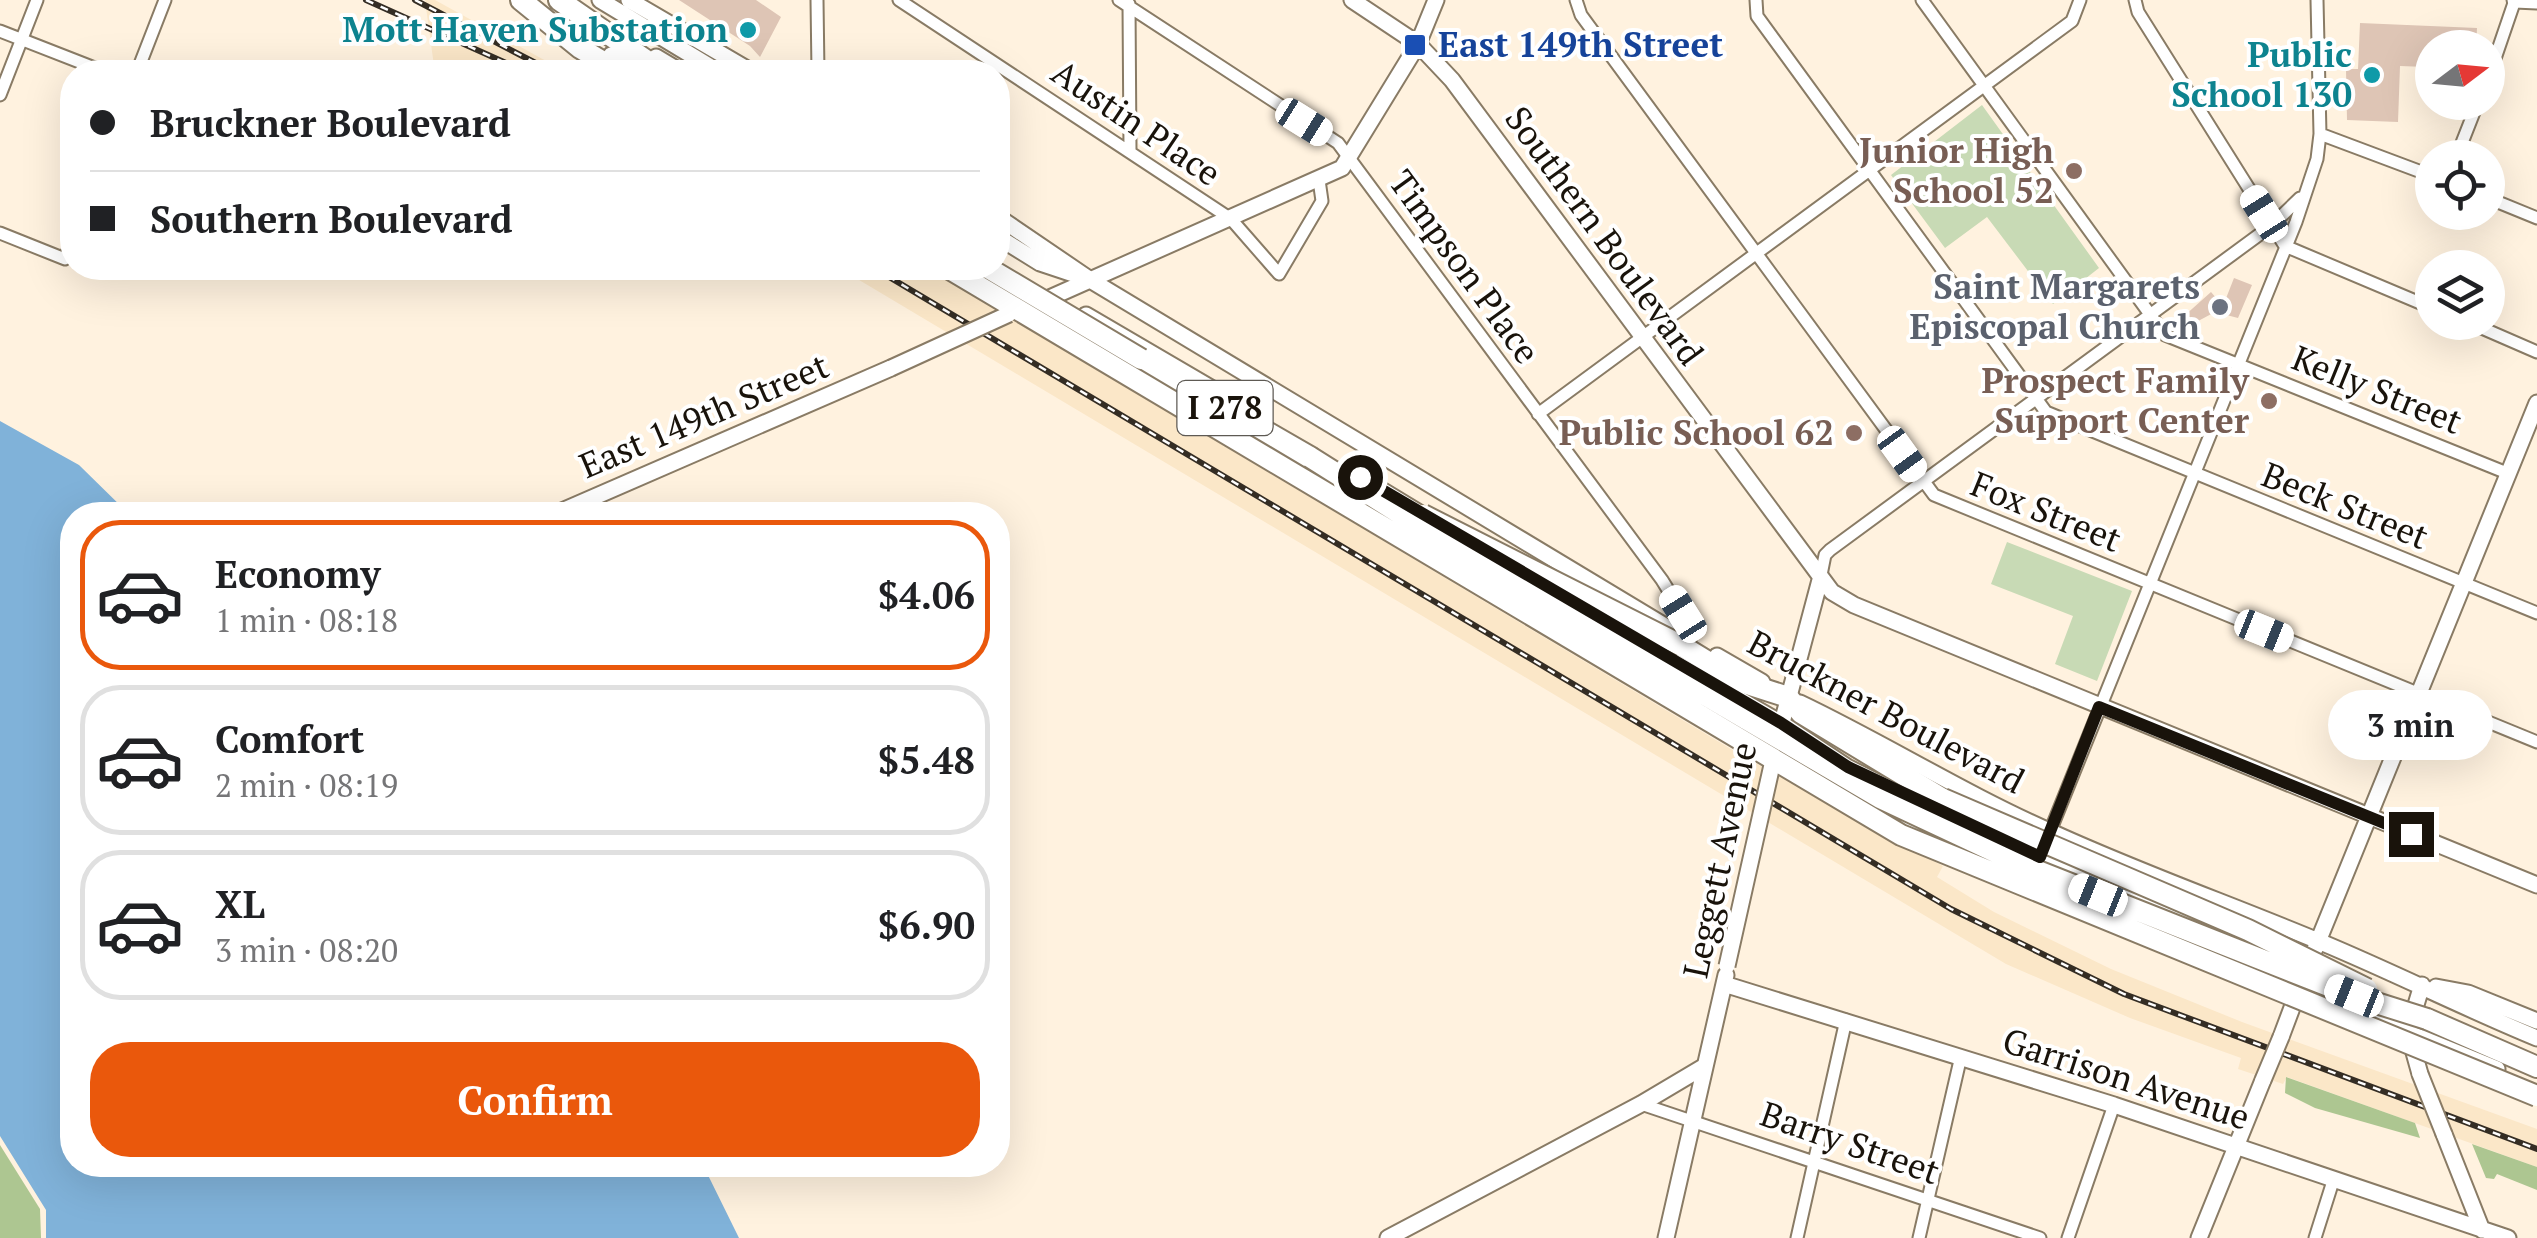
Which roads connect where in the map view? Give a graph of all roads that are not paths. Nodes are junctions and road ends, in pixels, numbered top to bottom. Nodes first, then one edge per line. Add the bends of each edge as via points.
1 (37, 0) edge
2 (165, 0) edge
3 (521, 0) edge
4 (529, 0) edge
5 (561, 0) edge
6 (600, 0) edge
7 (629, 0) edge
8 (817, 0) edge
9 (899, 0) edge
10 (1352, 0) edge
11 (1436, 0) edge
12 (1576, 0) edge
13 (1756, 0) edge
14 (1922, 0) edge
15 (2080, 0) edge
16 (2135, 0) edge
17 (2317, 0) edge
18 (2515, 0) edge
19 (2537, 1) edge
20 (1126, 2) edge
21 (2505, 30) edge
22 (0, 31) edge
23 (22, 40) junction
24 (1418, 44) junction
25 (74, 60) edge
26 (142, 60) edge
27 (600, 60) edge
28 (620, 60) edge
29 (646, 60) edge
30 (662, 60) edge
31 (699, 60) edge
32 (732, 60) edge
33 (818, 60) edge
34 (991, 60) edge
35 (1010, 72) edge
36 (1983, 86) junction
37 (0, 96) edge
38 (2320, 134) junction
39 (1130, 150) junction
40 (1350, 158) junction
41 (1869, 170) junction
42 (2415, 170) edge
43 (1320, 180) junction
44 (2303, 195) junction
45 (2505, 205) edge
46 (2537, 218) edge
47 (1232, 219) junction
48 (1010, 225) edge
49 (2271, 226) junction
50 (0, 233) edge
51 (1010, 245) edge
52 (2285, 246) junction
53 (1756, 253) junction
54 (60, 257) edge
55 (1010, 269) edge
56 (968, 280) edge
57 (995, 280) edge
58 (1008, 280) edge
59 (1092, 281) junction
60 (1054, 296) junction
61 (2415, 301) edge
62 (1036, 304) junction
63 (2151, 315) junction
64 (1642, 338) junction
65 (2505, 338) edge
66 (2537, 352) edge
67 (2239, 363) junction
68 (2037, 399) junction
69 (2537, 403) edge
70 (1538, 414) junction
71 (1310, 457) junction
72 (2191, 473) junction
73 (2507, 473) junction
74 (1923, 483) junction
75 (582, 502) edge
76 (1820, 580) junction
77 (2463, 583) junction
78 (2148, 584) junction
79 (2537, 613) edge
80 (1686, 643) junction
81 (2418, 694) junction
82 (1788, 697) junction
83 (2099, 707) junction
84 (1781, 723) junction
85 (2537, 742) edge
86 (1774, 757) junction
87 (2369, 817) junction
88 (2050, 832) junction
89 (2040, 857) junction
90 (2031, 880) junction
91 (2537, 885) edge
92 (2319, 941) junction
93 (2308, 969) junction
94 (1724, 984) junction
95 (2422, 985) junction
96 (2300, 988) junction
97 (2420, 1015) junction
98 (1846, 1020) junction
99 (2537, 1022) edge
100 (2408, 1031) junction
101 (2537, 1038) edge
102 (1961, 1056) junction
103 (2537, 1064) edge
104 (1705, 1066) junction
105 (2537, 1086) edge
106 (2537, 1096) edge
107 (1641, 1104) junction
108 (2114, 1105) junction
109 (1691, 1120) junction
110 (2236, 1146) junction
111 (1814, 1163) junction
112 (2334, 1178) junction
113 (1928, 1200) junction
114 (2483, 1233) edge
115 (1388, 1238) edge
116 (1666, 1238) edge
117 (1797, 1238) edge
118 (1919, 1238) edge
119 (2040, 1238) edge
120 (2068, 1238) edge
121 (2198, 1238) edge
122 (2314, 1238) edge
123 (2508, 1238) edge

1 - 23 street
2 - 26 street
3 - 27 highway
4 - 28 main road
5 - 29 highway
5 - 30 main road
6 - 31 main road
7 - 32 main road
8 - 33 street
9 - 34 street, Austin Place
10 - 24 main road, Southern Boulevard
11 - 24 main road, East 149th Street
12 - 53 street, Fox Street
13 - 41 street, Beck Street via 1756,16
14 - 36 street, Kelly Street
15 - 36 street via 2072,20
16 - 49 street
17 - 38 street
18 - 19 main road
18 - 21 street
20 - 39 street
20 - 40 street, Timpson Place via 1338,143
22 - 23 street
23 - 25 street
23 - 37 street
24 - 40 main road, East 149th Street
24 - 64 main road, Southern Boulevard via 1460,89
35 - 39 street, Austin Place
36 - 41 street
36 - 63 street, Kelly Street
38 - 42 street
38 - 44 street
39 - 47 street, Austin Place
40 - 43 main road, East 149th Street
40 - 70 street, Timpson Place
41 - 53 street
41 - 68 street, Beck Street
43 - 47 main road, East 149th Street
43 - 47 street, Austin Place via 1322,200 1279,274
44 - 49 street, Leggett Avenue
44 - 52 street
45 - 46 street
47 - 59 main road, East 149th Street
48 - 59 main road
49 - 52 street
49 - 63 street, Leggett Avenue
50 - 54 street
51 - 59 main road
52 - 61 street
52 - 67 street
53 - 64 street
53 - 74 street, Fox Street
55 - 60 main road, Bruckner Boulevard
56 - 106 highway, I 278, bridge via 1901,835
57 - 62 main road
58 - 71 highway, I 278, bridge
59 - 60 main road, East 149th Street
59 - 80 main road
60 - 62 main road, East 149th Street
60 - 84 main road, Bruckner Boulevard
62 - 75 main road, East 149th Street, bridge
62 - 86 main road
63 - 67 street, Kelly Street via 2164,335
63 - 68 street, Leggett Avenue
64 - 70 street
64 - 76 main road, Southern Boulevard
65 - 66 street
67 - 72 street
67 - 73 street, Kelly Street
68 - 72 street, Beck Street via 2046,412
68 - 74 street, Leggett Avenue
69 - 73 main road
70 - 80 street, Timpson Place via 1662,580 1683,614
71 - 80 highway, bridge
71 - 97 highway, I 278, bridge via 1880,798 2026,866 2354,996
72 - 77 street, Beck Street
72 - 78 street
73 - 77 main road
74 - 76 street, Leggett Avenue via 1824,555
74 - 78 street, Fox Street via 1934,495
76 - 82 main road, Leggett Avenue
76 - 83 main road, Southern Boulevard via 1854,606
77 - 79 street, Beck Street
77 - 81 main road
78 - 81 street, Fox Street
78 - 83 street
80 - 82 highway via 1741,682
81 - 85 street, Fox Street
81 - 87 main road
82 - 84 main road, Leggett Avenue
82 - 88 main road, Bruckner Boulevard
82 - 97 highway, bridge via 1801,713 1943,798 2248,930
83 - 87 main road, Southern Boulevard
83 - 88 street
84 - 86 main road, Leggett Avenue
84 - 89 main road, Bruckner Boulevard via 1848,767
86 - 90 main road
86 - 94 main road, Leggett Avenue, bridge
87 - 91 main road, Southern Boulevard
87 - 92 main road
88 - 89 street
88 - 92 main road, Bruckner Boulevard
89 - 90 street
89 - 93 main road, Bruckner Boulevard
90 - 96 main road
92 - 93 main road
92 - 95 main road, Bruckner Boulevard
93 - 96 main road
93 - 97 main road, Bruckner Boulevard
94 - 98 main road, Garrison Avenue
94 - 104 main road, Leggett Avenue
95 - 97 main road
95 - 99 main road, Bruckner Boulevard via 2468,993
95 - 101 main road, Bruckner Boulevard
96 - 100 main road
96 - 110 main road, bridge
97 - 100 main road
97 - 103 highway, I 278
98 - 102 main road, Garrison Avenue
98 - 111 street
100 - 105 main road
100 - 114 main road, bridge
102 - 108 main road, Garrison Avenue
102 - 113 street
104 - 107 main road
104 - 109 main road, Leggett Avenue
107 - 109 street, Barry Street
107 - 115 main road
108 - 110 main road, Garrison Avenue
108 - 120 street
109 - 111 street, Barry Street
109 - 116 main road, Leggett Avenue
110 - 112 main road, Garrison Avenue
110 - 121 main road
111 - 113 street, Barry Street
111 - 117 street
112 - 114 main road, Garrison Avenue
112 - 122 street
113 - 118 street
113 - 119 street, Barry Street
114 - 123 main road, Garrison Avenue

